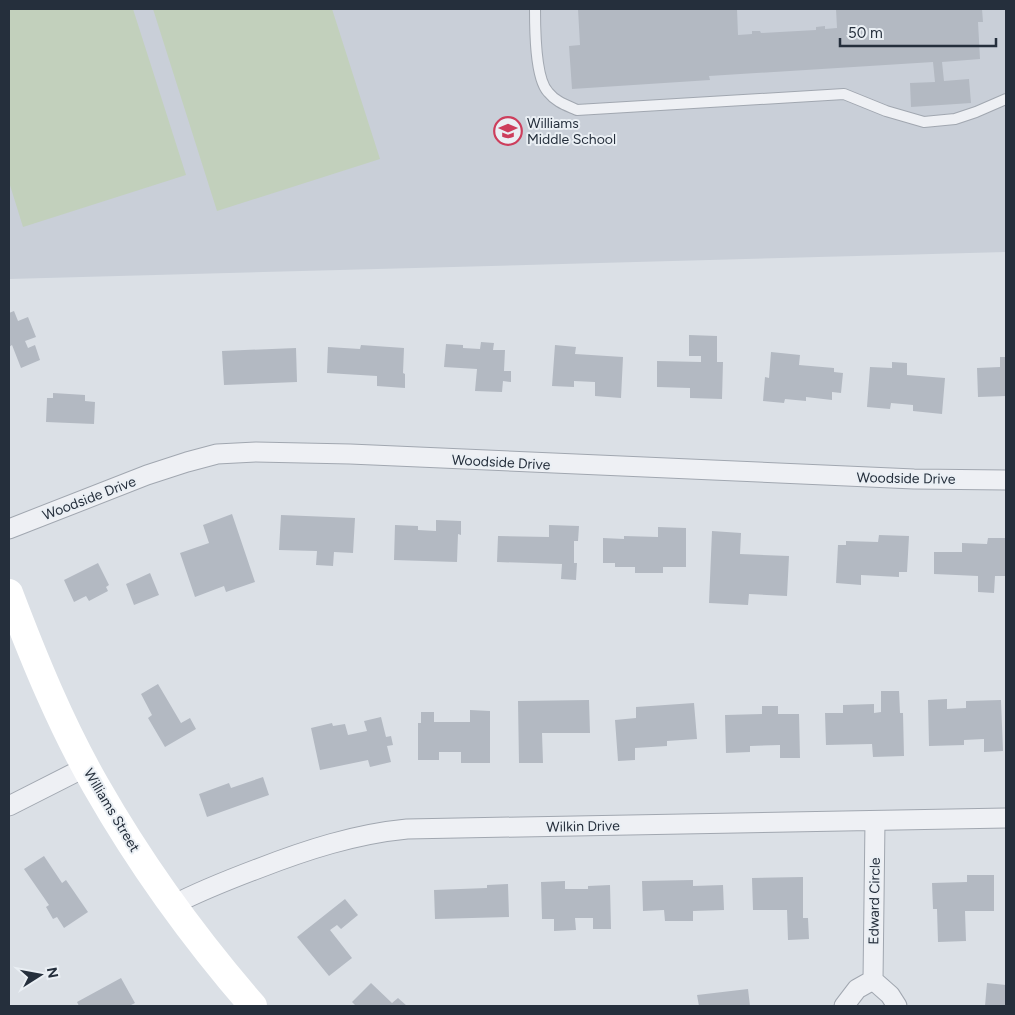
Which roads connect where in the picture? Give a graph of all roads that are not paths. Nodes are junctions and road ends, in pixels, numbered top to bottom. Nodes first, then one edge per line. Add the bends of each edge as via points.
1 (536, 9) edge
2 (1006, 99) edge
3 (1006, 480) edge
4 (9, 529) edge
5 (9, 592) edge
6 (86, 767) junction
7 (9, 806) edge
8 (1006, 818) edge
9 (875, 821) junction
10 (173, 904) junction
11 (873, 980) junction
12 (253, 1006) edge
13 (844, 1006) edge
14 (897, 1006) edge

1 - 2 lane via 540,78 546,91 558,102 577,110 844,94 886,112 924,122 955,119
3 - 4 street, Woodside Drive via 885,478 256,452 217,454 187,462
5 - 6 main road, Williams Street via 56,708
6 - 7 street
6 - 10 main road, Williams Street via 124,832
8 - 9 street, Wilkin Drive
9 - 10 street, Wilkin Drive via 381,832 298,854
9 - 11 street, Edward Circle
10 - 12 main road, Williams Street
11 - 13 street via 857,989
11 - 14 street via 890,994

